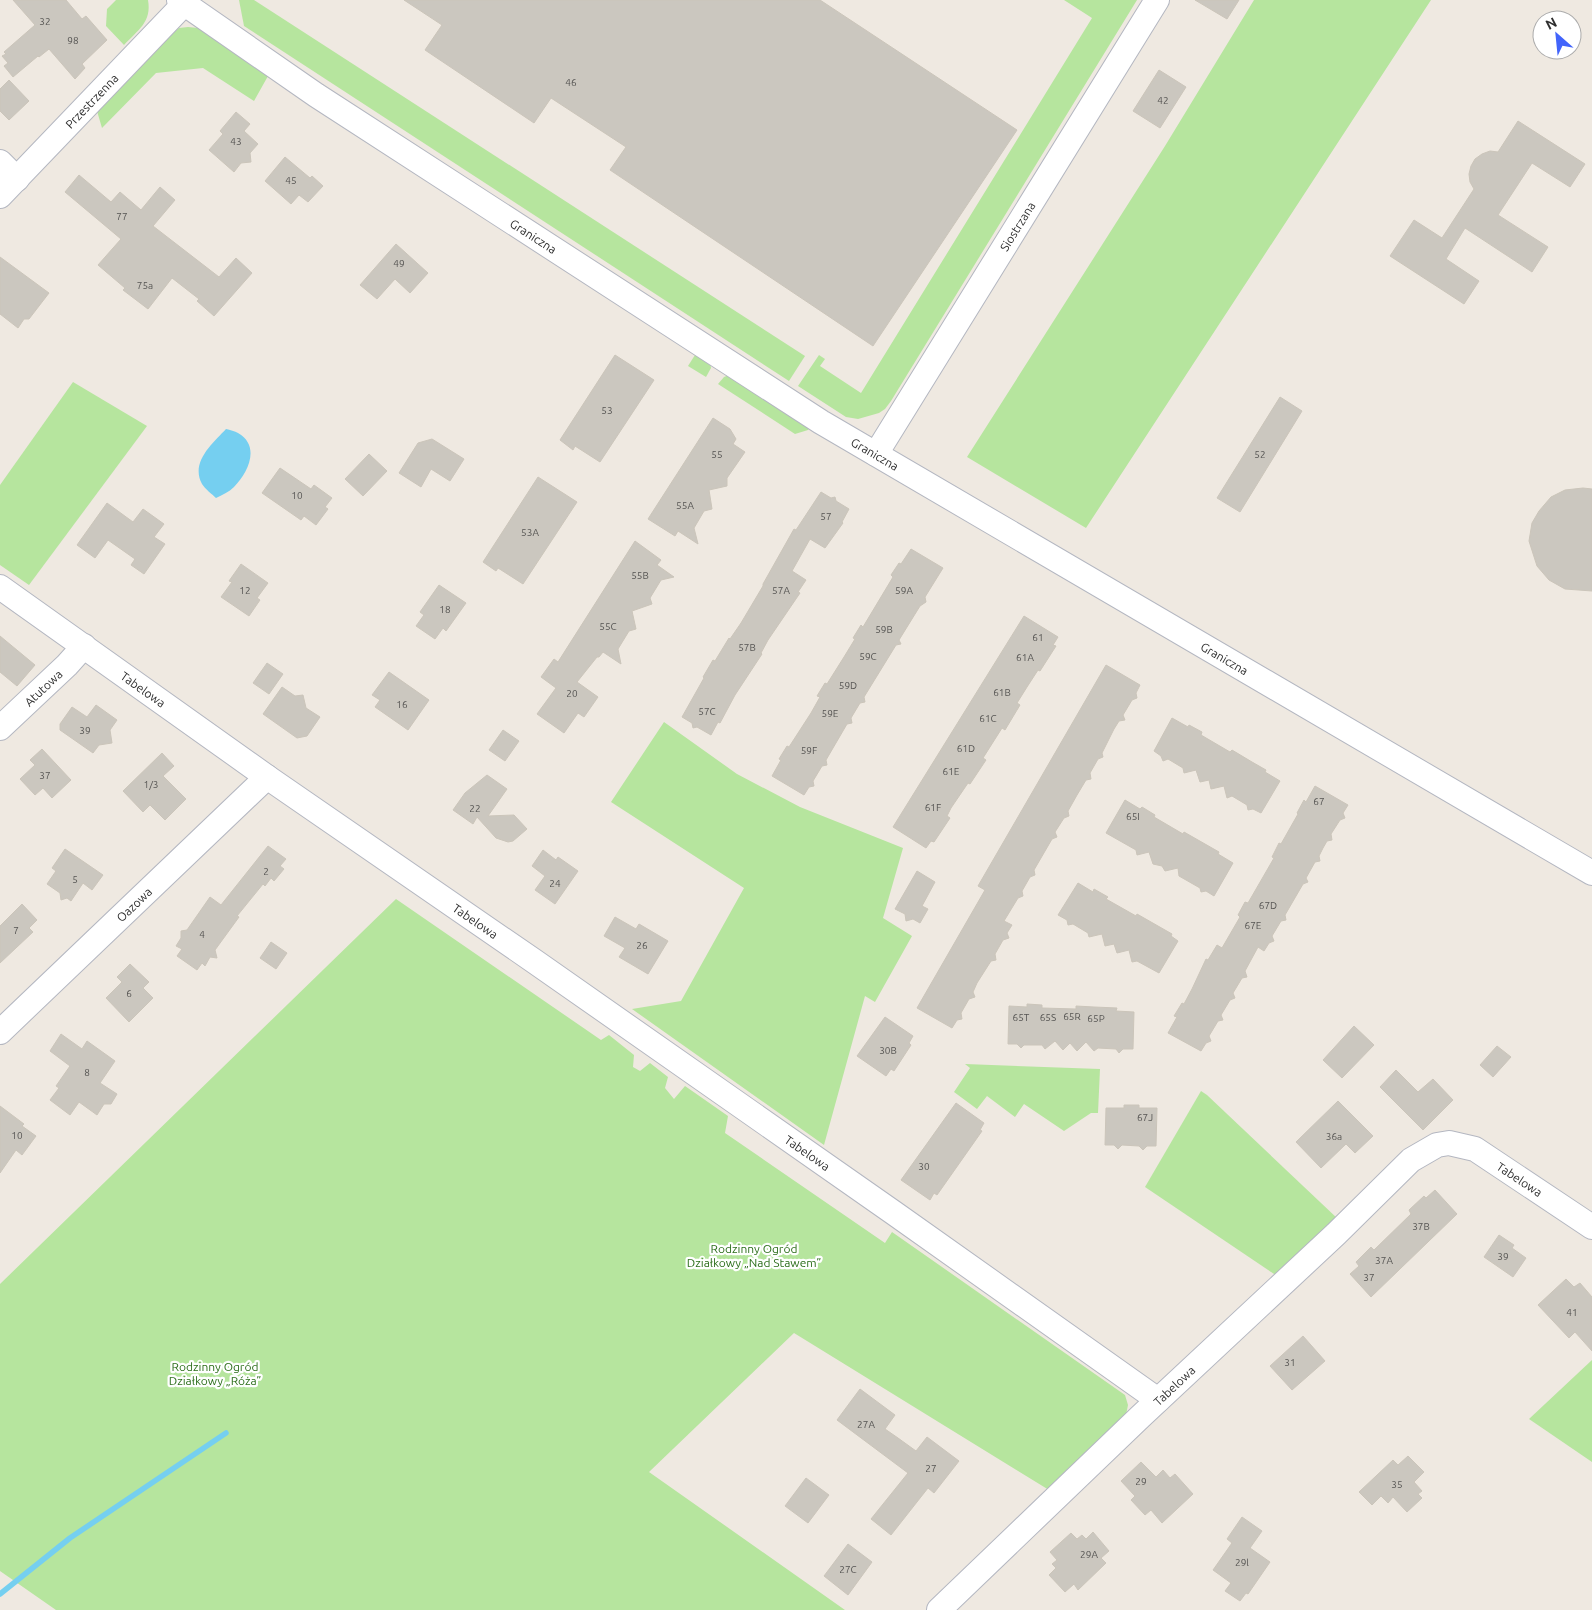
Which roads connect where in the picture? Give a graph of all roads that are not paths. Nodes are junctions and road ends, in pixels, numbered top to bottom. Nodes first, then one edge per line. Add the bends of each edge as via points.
1 (1157, 0) edge
2 (182, 2) edge
3 (0, 162) edge
4 (17, 179) junction
5 (0, 196) edge
6 (876, 454) junction
7 (0, 587) edge
8 (84, 646) junction
9 (0, 728) edge
10 (266, 777) junction
11 (1592, 873) edge
12 (0, 1032) edge
13 (1592, 1227) edge
14 (1158, 1400) junction
15 (939, 1610) edge

1 - 6 street, Siostrzana
2 - 4 street, Przestrzenna
2 - 6 street, Graniczna via 324,100 821,422
3 - 4 street
4 - 5 street, Przestrzenna
6 - 11 street, Graniczna
7 - 8 street, Tabelowa
8 - 9 street, Atutowa
8 - 10 street, Tabelowa
10 - 12 street, Oazowa
10 - 14 street, Tabelowa via 550,972
13 - 14 street, Tabelowa via 1475,1149 1449,1143 1437,1145 1411,1160
14 - 15 street

